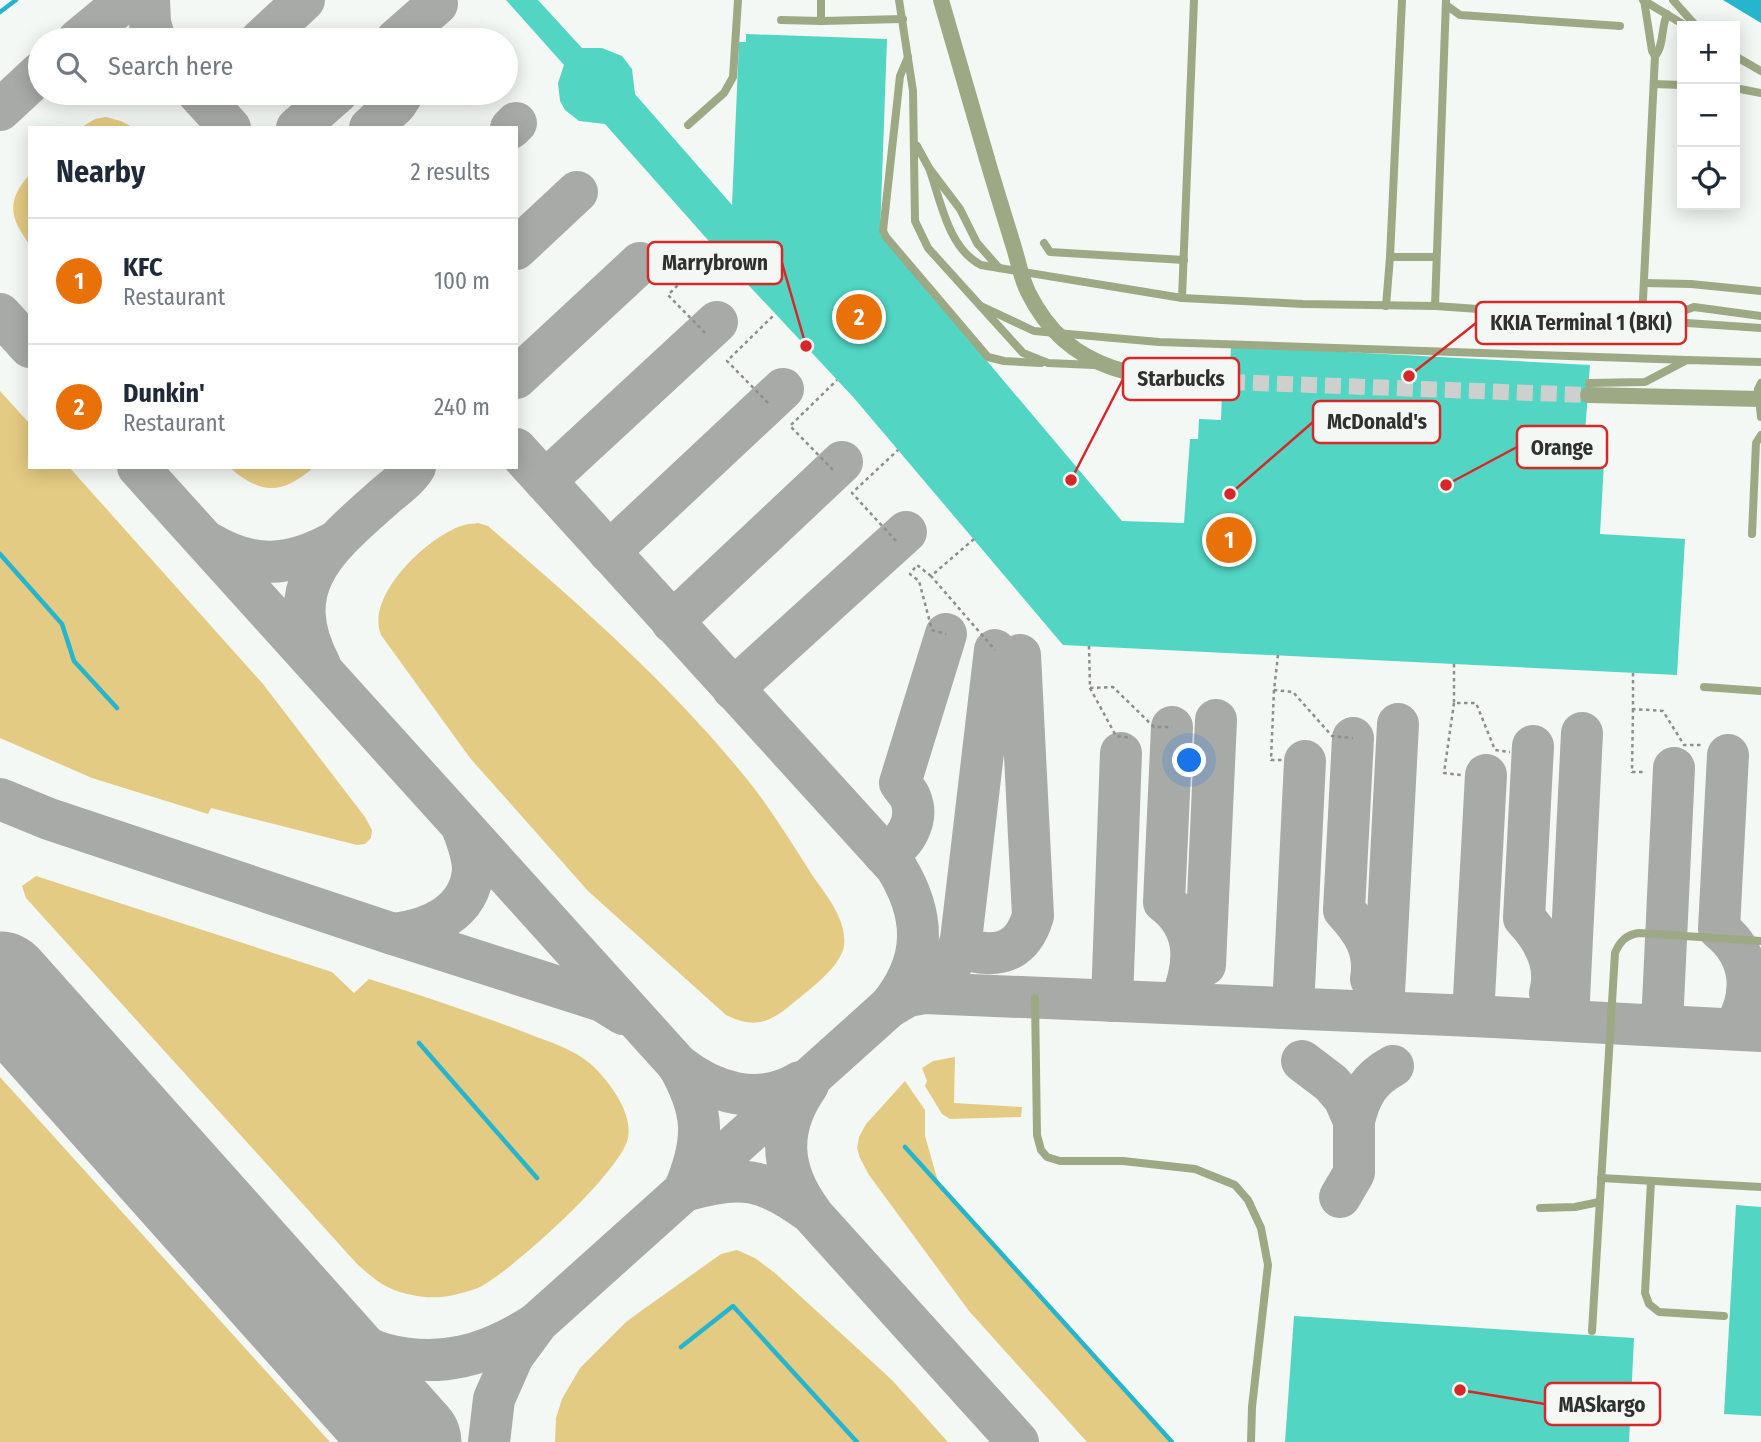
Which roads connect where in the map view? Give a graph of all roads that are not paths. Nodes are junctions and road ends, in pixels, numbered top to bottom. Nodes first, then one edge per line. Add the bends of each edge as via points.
1 (738, 0) edge
2 (821, 0) edge
3 (899, 0) edge
4 (941, 0) edge
5 (1194, 0) edge
6 (1402, 0) edge
7 (1643, 0) edge
8 (1673, 0) edge
9 (1447, 2) edge
10 (1667, 14) junction
11 (903, 19) junction
12 (781, 20) dead end
13 (821, 21) junction
14 (1678, 21) edge
15 (1692, 21) edge
16 (1620, 26) dead end
17 (908, 57) junction
18 (1655, 57) junction
19 (1740, 59) edge
20 (1761, 71) edge
21 (1654, 84) junction
22 (1677, 85) edge
23 (1740, 89) edge
24 (1761, 93) edge
25 (688, 125) dead end
26 (915, 144) junction
27 (929, 168) junction
28 (1044, 243) dead end
29 (1390, 257) junction
30 (1436, 257) junction
31 (1184, 260) junction
32 (999, 268) junction
33 (1644, 283) junction
34 (1761, 291) edge
35 (1182, 298) junction
36 (981, 306) junction
37 (1386, 306) junction
38 (1435, 306) junction
39 (1761, 316) edge
40 (1642, 320) junction
41 (1656, 321) junction
42 (1761, 328) edge
43 (1687, 360) junction
44 (1761, 362) edge
45 (1048, 363) junction
46 (1230, 376) joint
47 (1761, 383) edge
48 (1588, 389) joint
49 (1761, 399) edge
50 (1761, 417) edge
51 (1761, 435) edge
52 (1752, 534) dead end
53 (1704, 687) dead end
54 (1761, 691) edge
55 (1761, 941) edge
56 (1035, 998) dead end
57 (1601, 1178) junction
58 (1651, 1181) junction
59 (1761, 1187) edge
60 (1599, 1202) junction
61 (1540, 1208) dead end
62 (1724, 1317) dead end
63 (1592, 1331) dead end
64 (1251, 1442) edge

1 - 25 lane via 733,77 724,93
2 - 13 lane
3 - 11 lane
4 - 46 street, bridge via 1027,291 1044,318 1067,346 1119,371 1191,381
5 - 31 lane
6 - 29 lane
7 - 10 lane
7 - 18 lane
8 - 15 lane
9 - 16 lane via 1460,15
9 - 30 lane
10 - 14 lane
10 - 18 lane
11 - 13 lane
11 - 17 lane
12 - 13 lane
17 - 26 lane
17 - 45 lane via 900,76 883,231 988,357
18 - 21 lane
19 - 20 lane
21 - 22 lane
21 - 33 lane
23 - 24 lane
26 - 27 lane
26 - 36 lane via 915,221 920,234
27 - 32 lane via 960,209 977,243
27 - 32 lane via 956,241 972,261
28 - 31 lane via 1050,252
29 - 30 lane
29 - 37 lane
30 - 38 lane
31 - 35 lane
32 - 35 lane
33 - 34 lane
33 - 40 lane
35 - 37 lane
36 - 43 lane via 1034,331 1159,342
36 - 45 lane via 1023,353
37 - 38 lane
38 - 40 lane
39 - 41 lane via 1694,307
40 - 41 lane
41 - 42 lane
43 - 44 lane
43 - 48 lane via 1645,382
45 - 46 lane
47 - 50 lane
48 - 49 street, bridge
51 - 52 lane via 1756,443
53 - 54 lane
55 - 57 lane via 1639,933 1629,934 1618,945
56 - 64 lane via 1037,1135 1047,1157 1195,1169 1235,1185 1248,1200 1261,1228 1268,1265
57 - 58 lane
57 - 60 lane
58 - 59 lane
58 - 62 lane via 1645,1293 1649,1304 1659,1312
60 - 61 lane
60 - 63 lane

